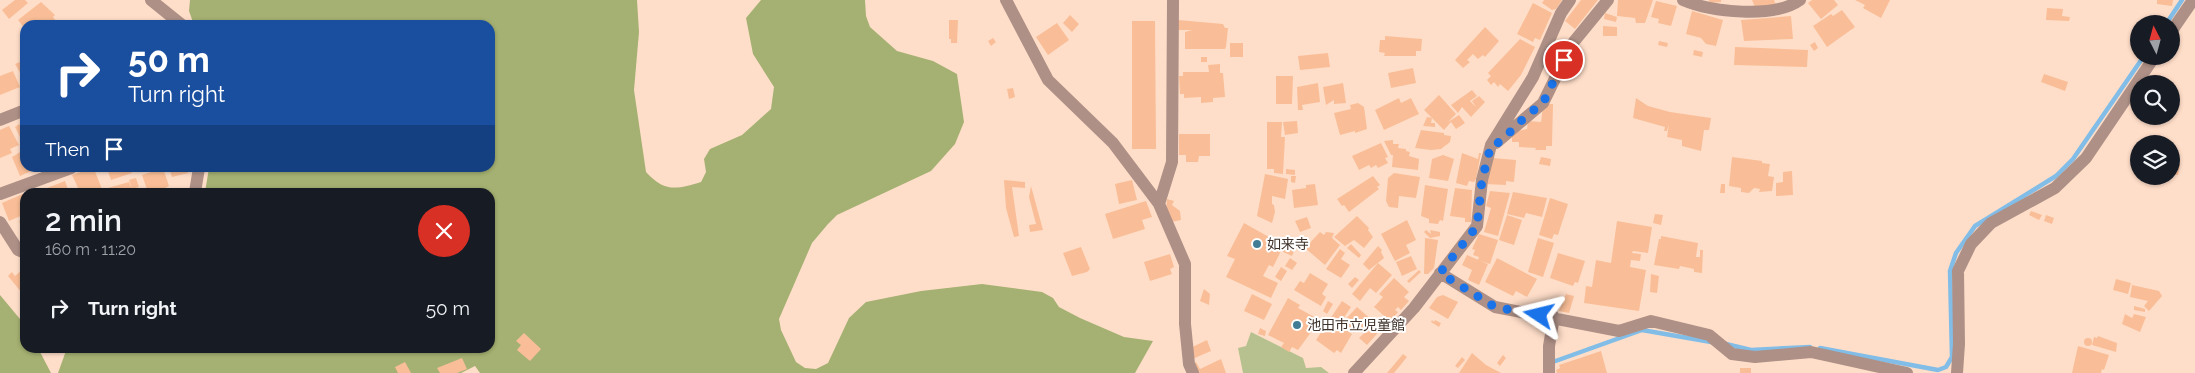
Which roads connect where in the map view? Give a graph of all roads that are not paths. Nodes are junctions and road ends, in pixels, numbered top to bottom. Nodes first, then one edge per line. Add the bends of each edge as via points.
1 (151, 0) edge
2 (1006, 0) edge
3 (1173, 0) edge
4 (1570, 0) edge
5 (1608, 0) edge
6 (1683, 0) edge
7 (1800, 0) edge
8 (2193, 0) edge
9 (2180, 19) edge
10 (176, 20) edge
11 (2149, 65) edge
12 (20, 112) edge
13 (0, 120) edge
14 (1491, 145) junction
15 (60, 172) edge
16 (198, 172) edge
17 (195, 188) edge
18 (0, 194) edge
19 (1159, 204) junction
20 (0, 222) edge
21 (20, 251) edge
22 (1440, 273) junction
23 (1554, 317) junction
24 (1193, 373) edge
25 (1354, 373) edge
26 (1549, 373) edge
27 (1907, 373) edge
28 (1957, 373) edge

1 - 10 street
2 - 19 street via 1048,80 1113,143
3 - 19 street via 1172,162
4 - 14 street via 1533,77
5 - 14 street via 1572,44 1543,103 1500,142
6 - 7 street via 1734,11 1762,12 1793,5
8 - 9 street
11 - 28 street via 2086,158 2055,188 1992,223 1971,244 1958,271
12 - 13 street
14 - 22 street via 1482,180 1477,226
15 - 18 street
16 - 17 street
19 - 24 street via 1185,264 1185,324
20 - 21 street
22 - 23 street via 1495,307
22 - 25 street via 1414,308
23 - 26 street
23 - 27 street via 1619,331 1651,321 1709,335 1732,354 1755,357 1811,352

